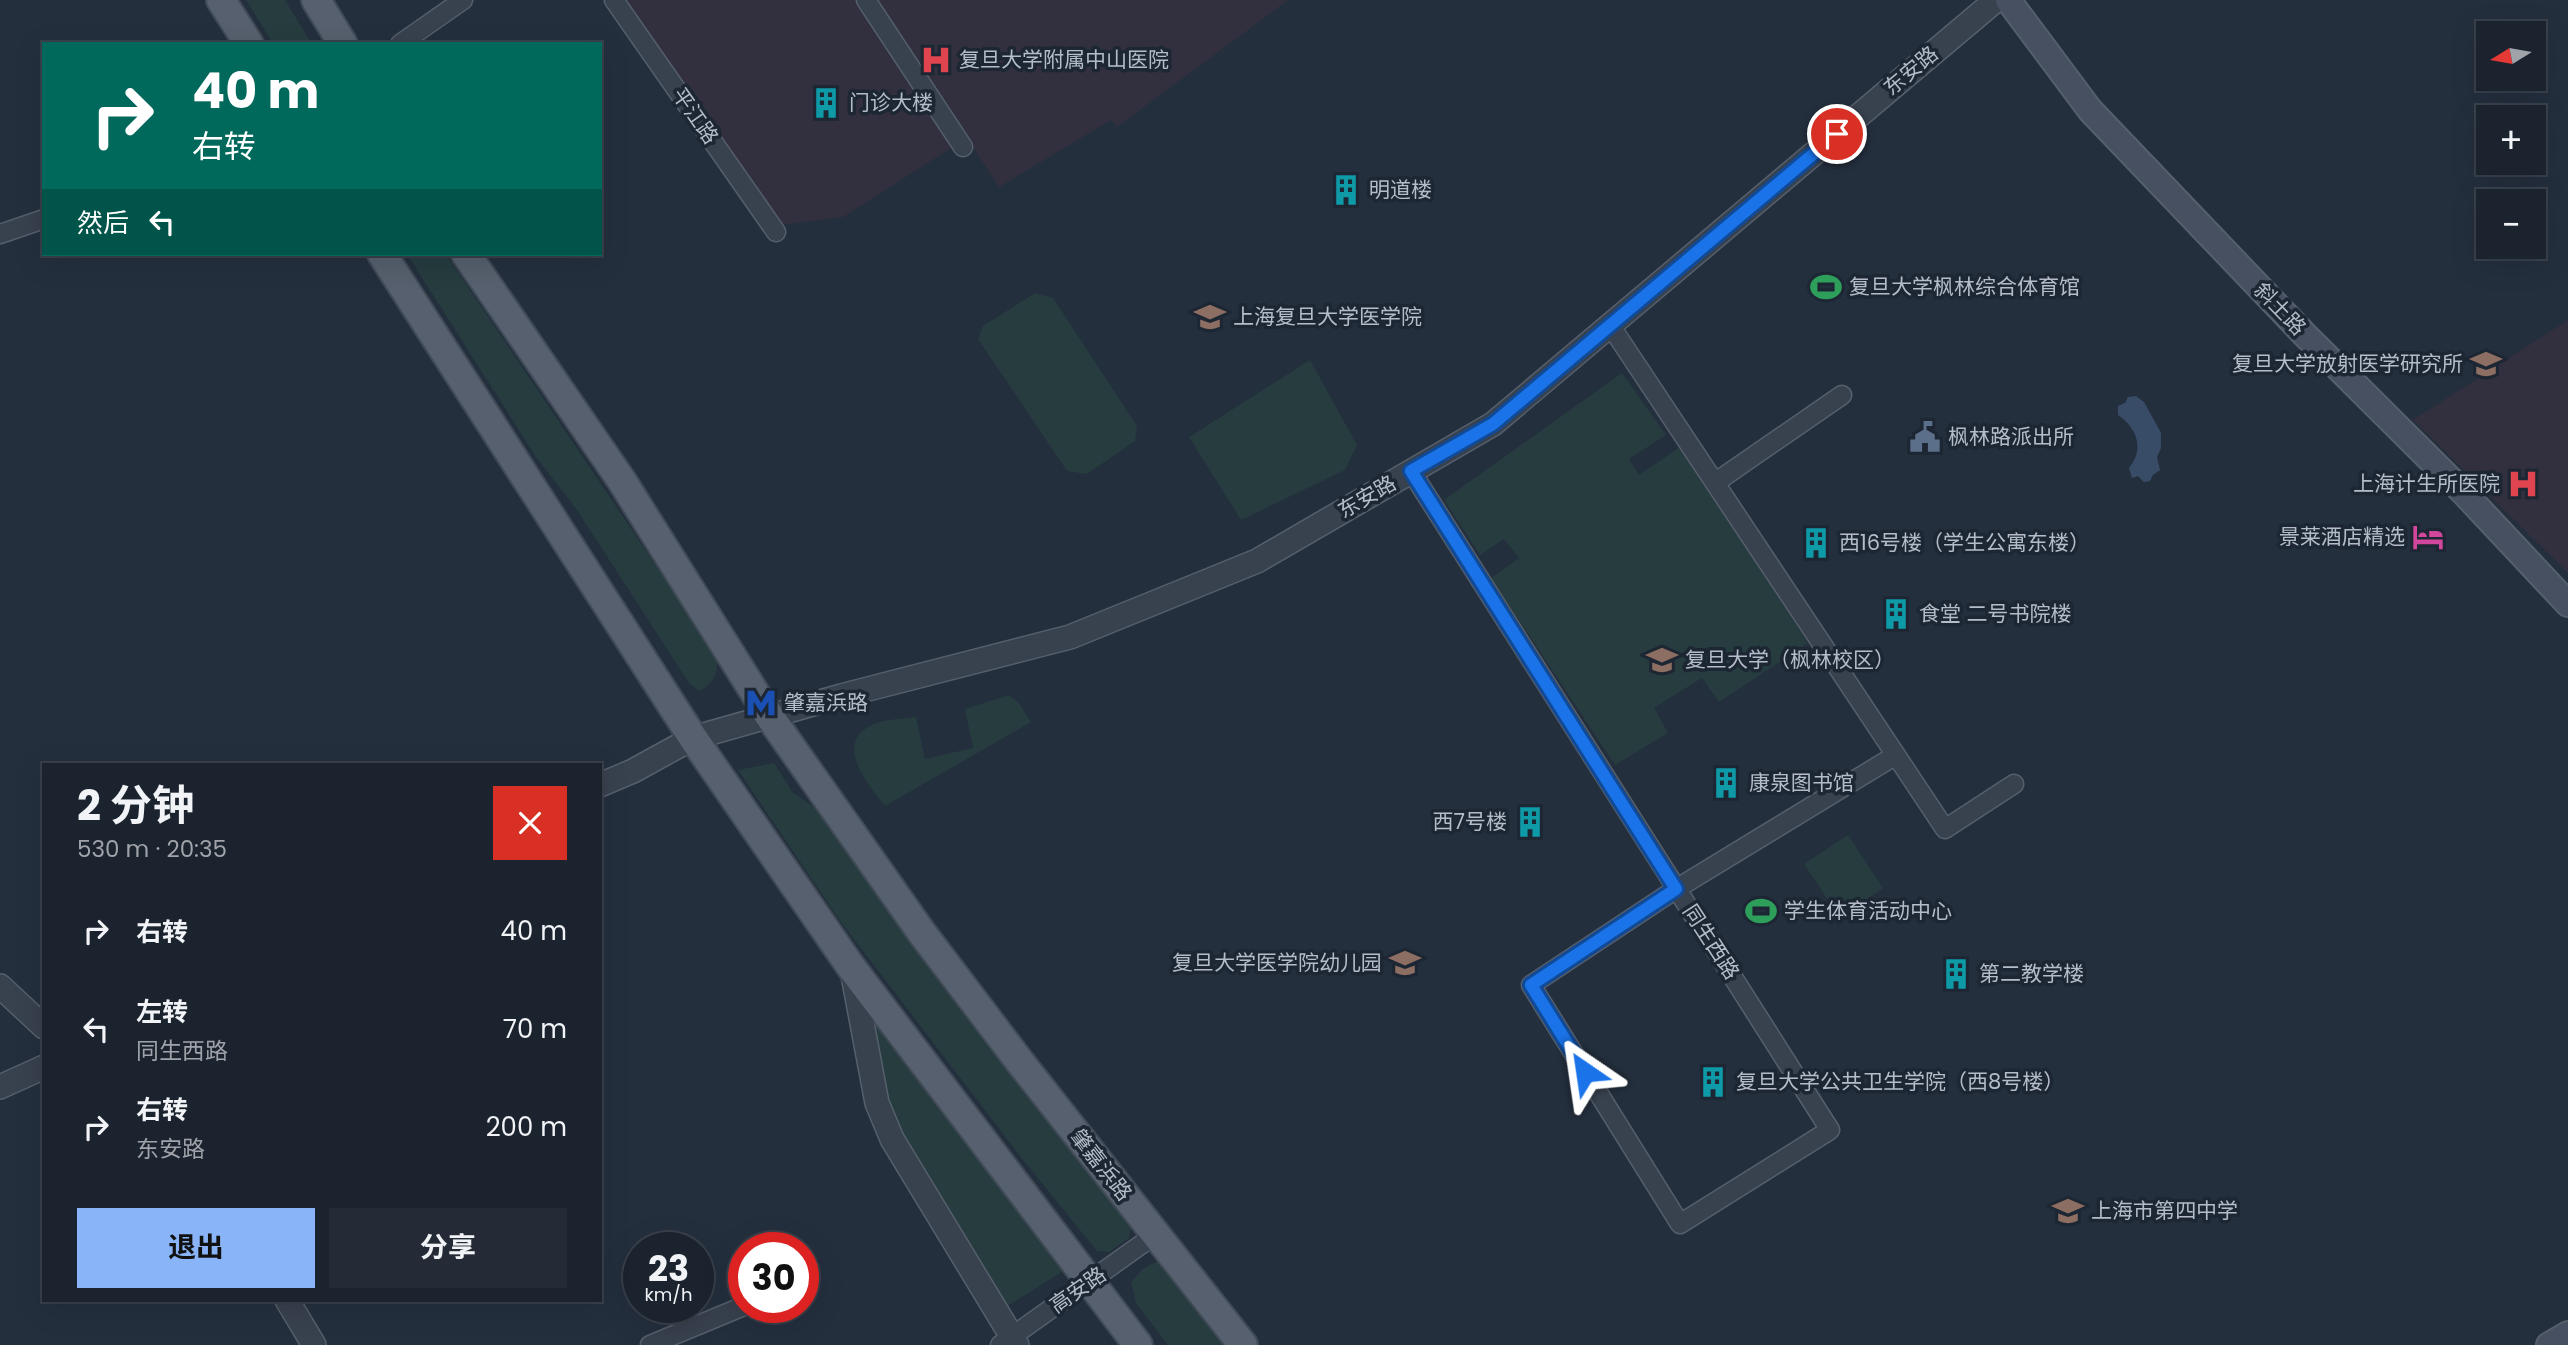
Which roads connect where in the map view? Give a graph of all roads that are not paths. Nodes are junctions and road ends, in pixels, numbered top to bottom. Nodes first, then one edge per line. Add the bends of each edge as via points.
1 (221, 0) edge
2 (316, 0) edge
3 (463, 0) edge
4 (614, 0) edge
5 (866, 0) edge
6 (1996, 0) edge
7 (2008, 0) edge
8 (248, 42) edge
9 (342, 42) edge
10 (404, 42) edge
11 (963, 146) dead end
12 (42, 220) edge
13 (776, 232) dead end
14 (0, 234) edge
15 (383, 256) edge
16 (467, 256) edge
17 (1610, 325) junction
18 (1842, 395) dead end
19 (1411, 471) junction
20 (1716, 482) junction
21 (2568, 604) edge
22 (770, 717) junction
23 (693, 738) junction
24 (1896, 755) junction
25 (602, 784) edge
26 (2014, 784) dead end
27 (1676, 889) junction
28 (851, 967) junction
29 (0, 986) edge
30 (42, 1025) edge
31 (42, 1067) edge
32 (0, 1087) edge
33 (1156, 1234) junction
34 (1089, 1282) junction
35 (288, 1302) edge
36 (728, 1313) edge
37 (2568, 1334) edge
38 (1010, 1342) edge
39 (314, 1345) edge
40 (650, 1345) edge
41 (1139, 1345) edge
42 (1243, 1345) edge
43 (2549, 1345) edge

1 - 8 main road
2 - 9 main road
3 - 10 street
4 - 13 street, 平江路
5 - 11 street
6 - 17 street, 东安路
7 - 21 main road, 斜土路 via 2090,110
12 - 14 street
15 - 23 main road
16 - 22 main road, 肇嘉浜路 via 622,481
17 - 19 street, 东安路 via 1493,424
17 - 20 street
18 - 20 street
19 - 22 street, 东安路 via 1257,561 1070,637
19 - 27 street, 同生西路
20 - 24 street
22 - 23 street, 东安路
22 - 33 main road, 肇嘉浜路 via 922,933
23 - 25 street, 东安路
23 - 28 main road
24 - 26 street via 1945,829
24 - 27 street
27 - 27 street, 同生西路 via 1830,1130 1680,1224 1531,985
28 - 34 main road
28 - 38 street via 877,1103 892,1139
29 - 30 street
31 - 32 street
33 - 34 street, 高安路
33 - 42 main road, 肇嘉浜路
34 - 38 street, 高安路
34 - 41 main road
35 - 39 street
36 - 40 street
37 - 43 main road

